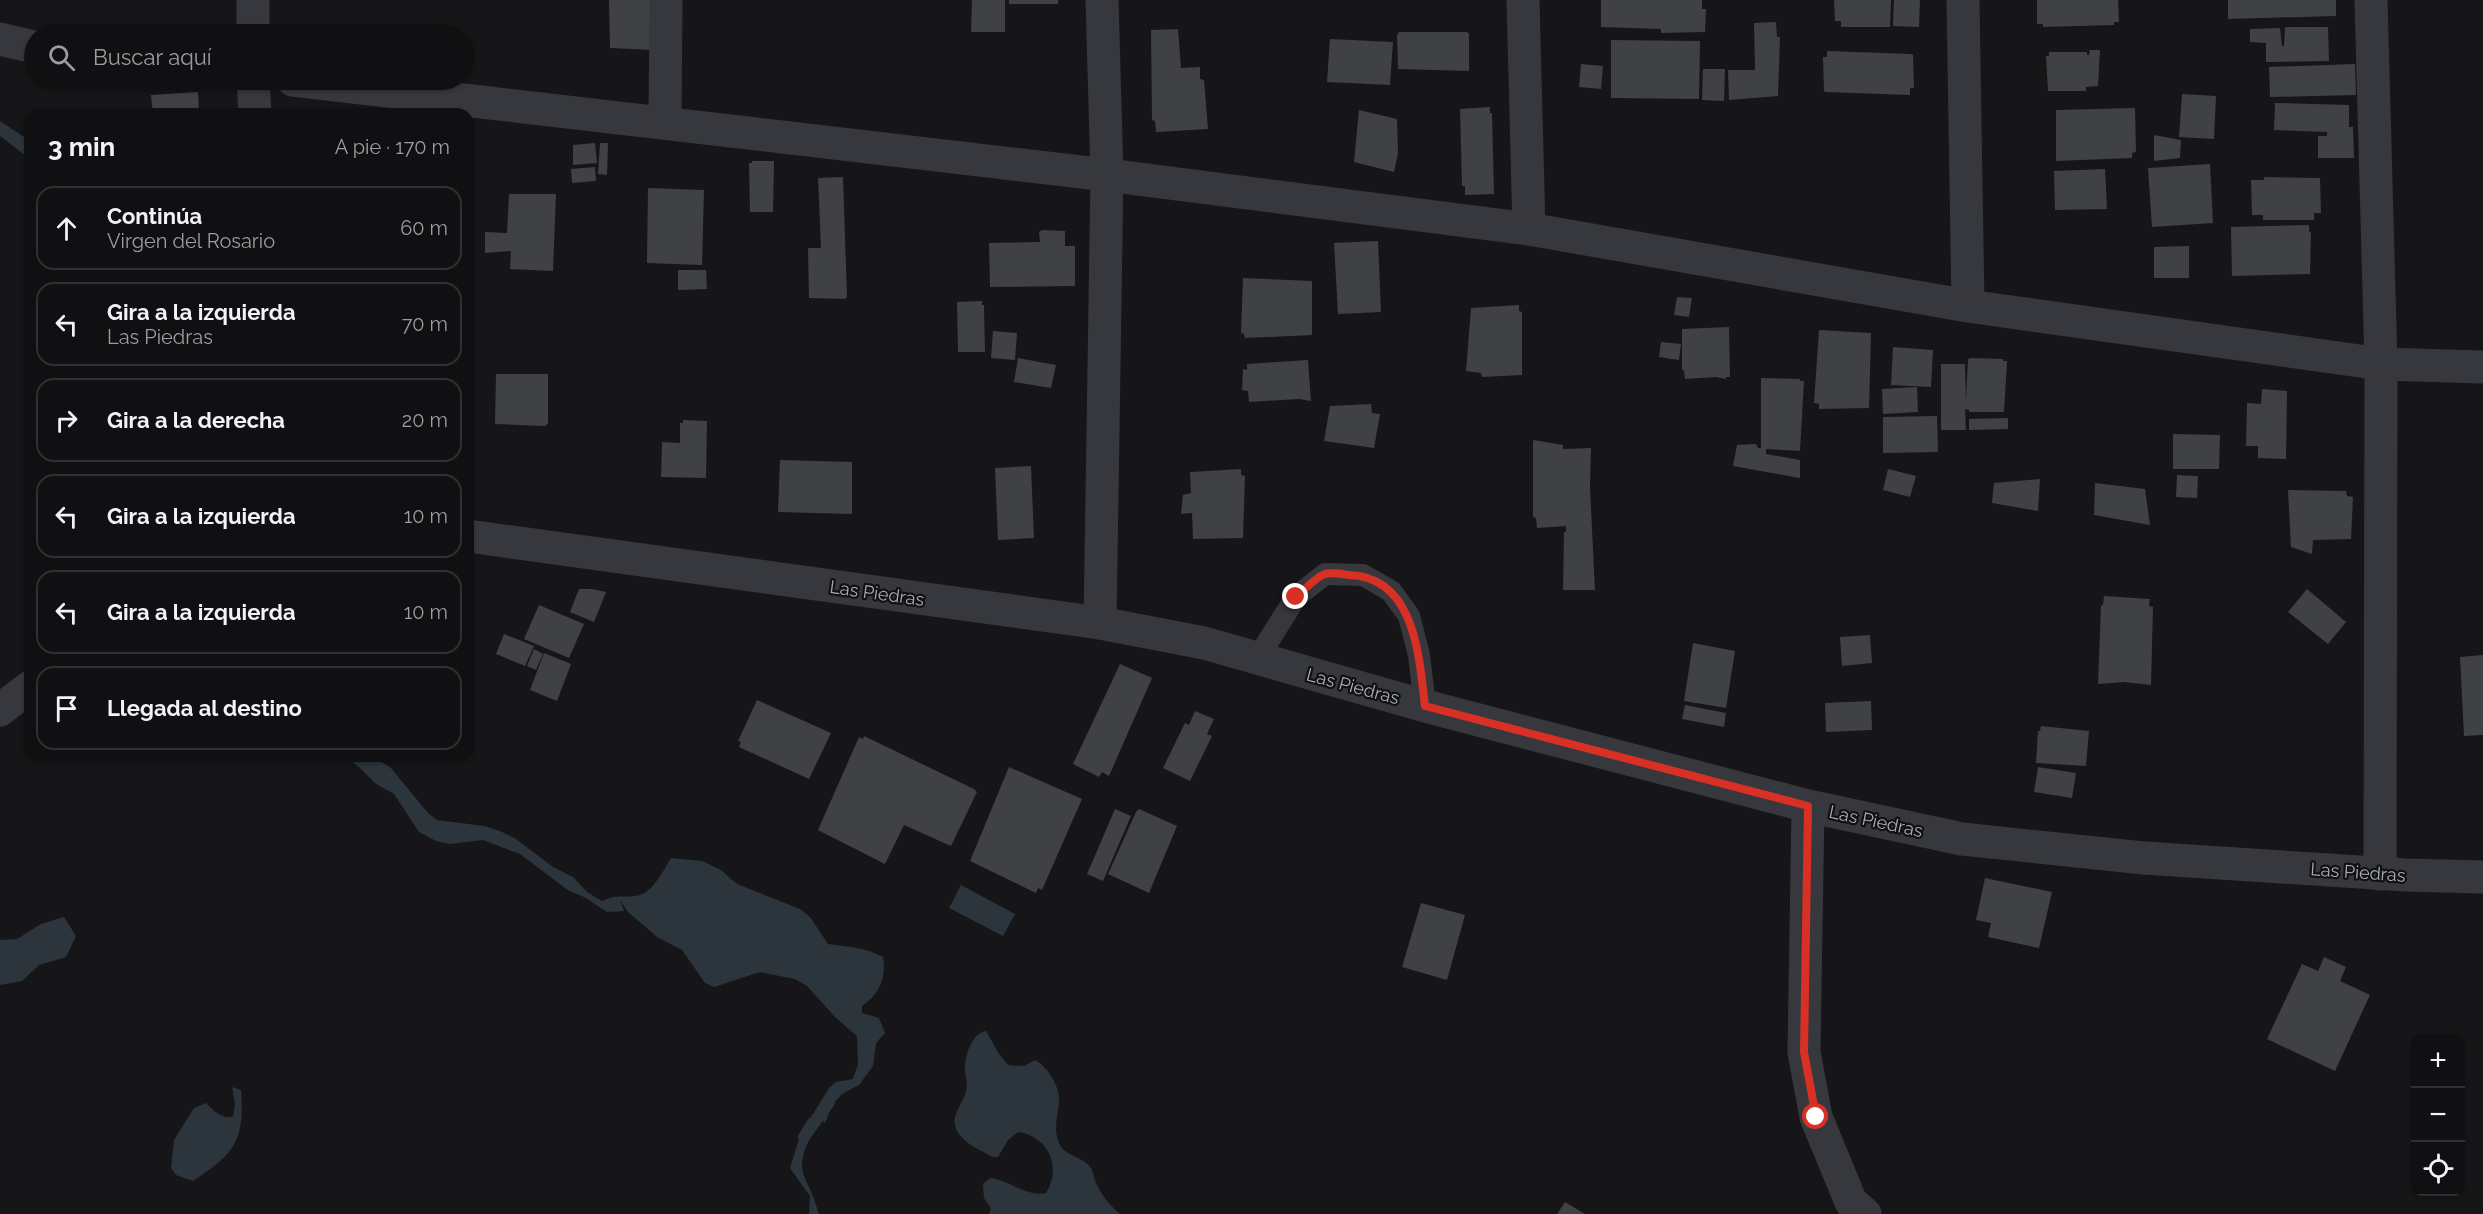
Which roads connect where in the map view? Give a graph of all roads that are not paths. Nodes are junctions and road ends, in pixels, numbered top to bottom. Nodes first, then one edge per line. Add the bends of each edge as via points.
1 (254, 0) edge
2 (666, 0) edge
3 (1102, 0) edge
4 (1523, 0) edge
5 (1963, 0) edge
6 (2371, 0) edge
7 (253, 24) edge
8 (0, 39) edge
9 (24, 45) edge
10 (254, 90) edge
11 (380, 90) edge
12 (255, 108) edge
13 (665, 123) junction
14 (1107, 175) junction
15 (1529, 229) junction
16 (1968, 306) junction
17 (2381, 364) junction
18 (2483, 368) edge
19 (474, 537) edge
20 (1100, 624) junction
21 (1257, 659) junction
22 (24, 692) edge
23 (1425, 706) junction
24 (0, 710) edge
25 (1808, 806) junction
26 (2380, 874) junction
27 (2483, 876) edge
28 (1865, 1214) edge

1 - 7 street
2 - 13 street
3 - 14 street
4 - 15 street
5 - 16 street
6 - 17 street
8 - 9 street
10 - 12 street
11 - 13 street
13 - 14 street
14 - 15 street
14 - 20 street
15 - 16 street
16 - 17 street
17 - 18 street
17 - 26 street
19 - 20 street, Las Piedras
20 - 21 street, Las Piedras via 1204,643
21 - 23 street, Las Piedras
21 - 23 lane via 1296,597 1325,574 1363,575 1391,591 1408,616 1419,655
22 - 24 street
23 - 25 street, Las Piedras
25 - 26 street, Las Piedras via 1962,839 2144,858
25 - 28 street via 1804,1052 1816,1117 1851,1202
26 - 27 street, Las Piedras

